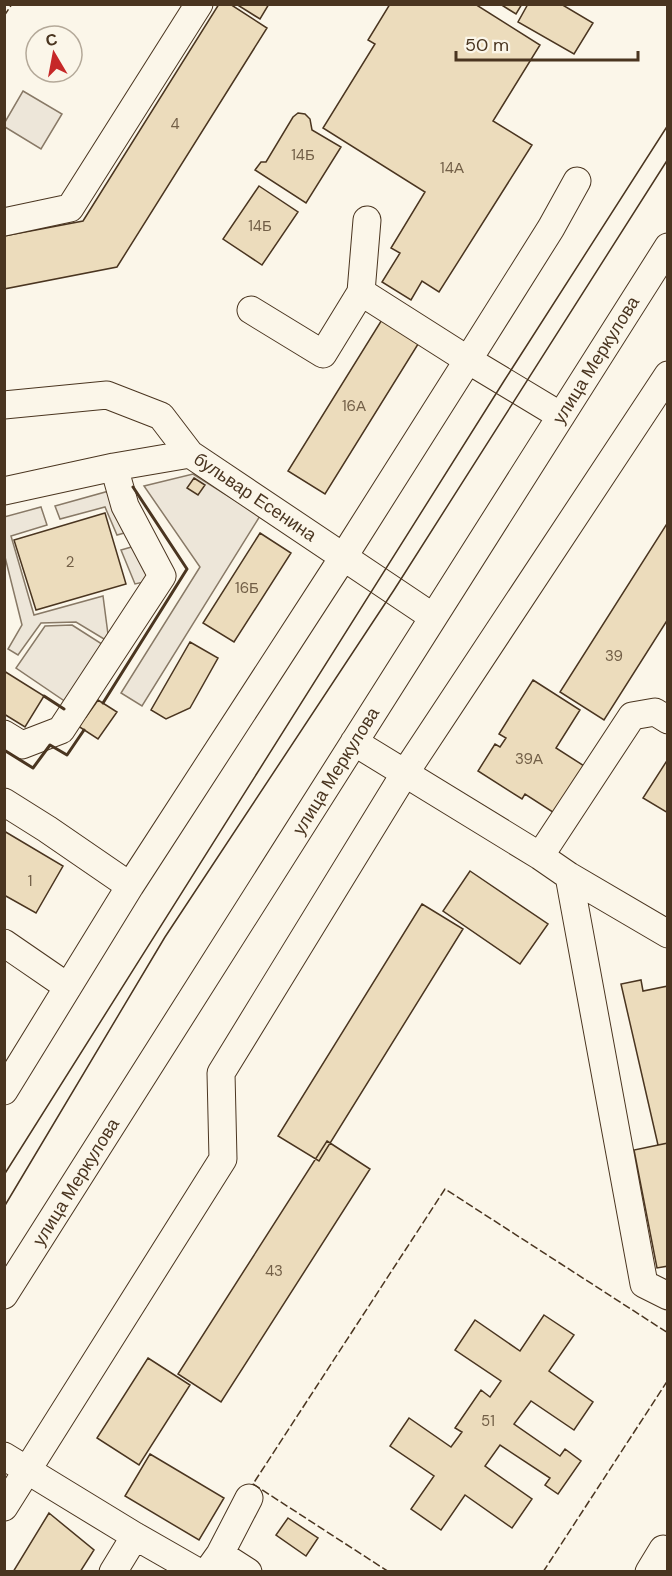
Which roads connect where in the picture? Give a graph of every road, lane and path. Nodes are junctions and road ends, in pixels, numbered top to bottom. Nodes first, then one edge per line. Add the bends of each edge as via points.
1 (199, 4) edge
2 (577, 181) dead end
3 (367, 220) dead end
4 (4, 222) edge
5 (668, 247) edge
6 (361, 292) junction
7 (251, 310) dead end
8 (468, 360) junction
9 (668, 375) edge
10 (4, 405) edge
11 (561, 416) junction
12 (190, 454) junction
13 (114, 466) junction
14 (4, 491) edge
15 (344, 556) junction
16 (433, 617) junction
17 (668, 720) edge
18 (4, 734) edge
19 (354, 742) junction
20 (405, 773) junction
21 (4, 802) edge
22 (540, 856) junction
23 (569, 876) junction
24 (130, 886) junction
25 (668, 934) edge
26 (4, 943) edge
27 (69, 987) junction
28 (4, 1091) edge
29 (4, 1295) edge
30 (668, 1296) edge
31 (4, 1455) edge
32 (29, 1470) junction
33 (249, 1498) dead end
34 (4, 1507) edge
35 (135, 1536) junction
36 (663, 1549) dead end
37 (214, 1563) edge
38 (113, 1572) edge
39 (198, 1572) edge
40 (248, 1572) edge
41 (649, 1572) edge

1 - 4 street via 70,208
2 - 8 street
3 - 6 street
5 - 11 street, улица Меркулова
6 - 7 street via 323,354
6 - 8 street
8 - 11 street
8 - 15 street
9 - 20 street
10 - 12 street, бульвар Есенина via 107,395 161,416
11 - 16 street, улица Меркулова
12 - 13 street
12 - 15 street, бульвар Есенина
13 - 14 street
13 - 18 street via 125,506 162,576 61,730 22,745
15 - 16 street, бульвар Есенина
15 - 24 street
16 - 19 street, улица Меркулова
17 - 22 street via 655,712 632,716
19 - 20 street
19 - 29 street, улица Меркулова
20 - 22 street
20 - 32 street via 221,1073 223,1159
21 - 24 street
22 - 23 street
23 - 25 street
23 - 30 street via 644,1284
24 - 27 street
26 - 27 street
27 - 28 street
31 - 32 street
32 - 34 street
32 - 35 street
33 - 37 street
35 - 38 street
35 - 39 street
36 - 41 street
37 - 40 street

